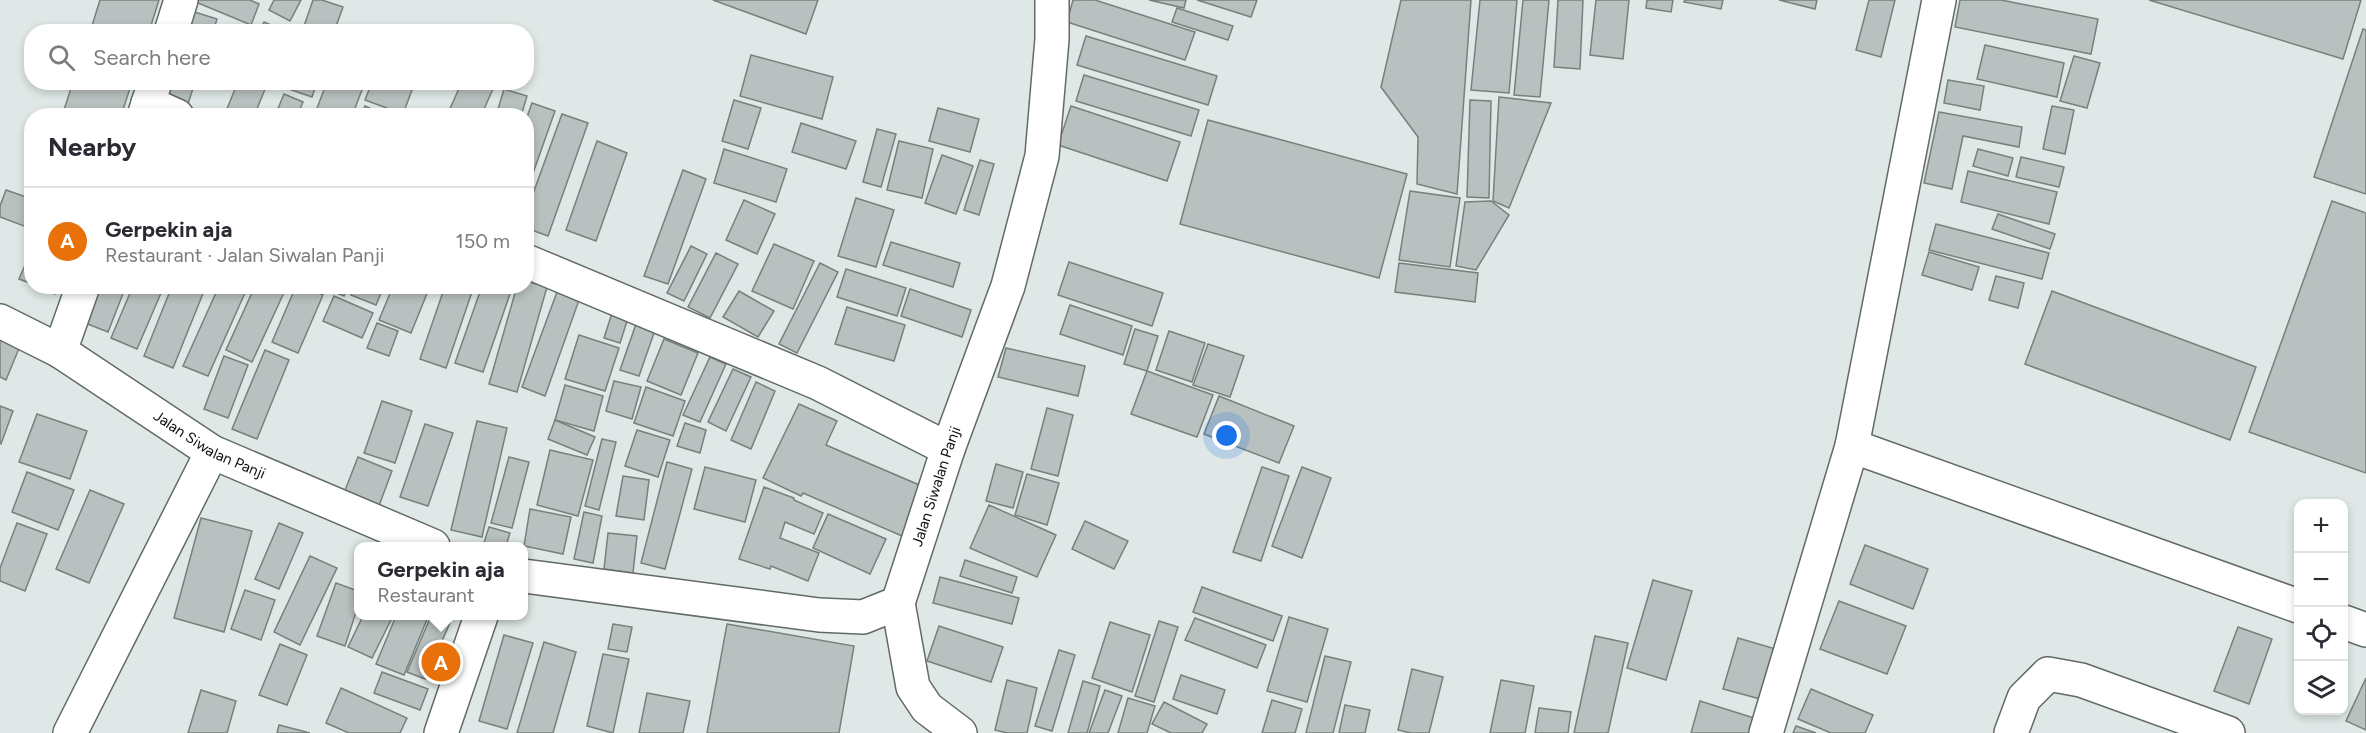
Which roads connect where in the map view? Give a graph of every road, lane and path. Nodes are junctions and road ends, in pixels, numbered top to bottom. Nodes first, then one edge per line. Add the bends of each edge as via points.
1 (181, 0) edge
2 (1052, 0) edge
3 (1939, 0) edge
4 (174, 24) edge
5 (534, 264) edge
6 (80, 294) edge
7 (0, 321) edge
8 (60, 351) junction
9 (1852, 446) junction
10 (948, 449) junction
11 (212, 452) junction
12 (424, 542) edge
13 (528, 577) edge
14 (898, 603) junction
15 (2294, 605) edge
16 (479, 620) edge
17 (2348, 624) edge
18 (2366, 630) edge
19 (70, 733) edge
20 (441, 733) edge
21 (960, 733) edge
22 (1766, 733) edge
23 (2011, 733) edge
24 (2228, 733) edge

1 - 4 street
2 - 10 street, Jalan Siwalan Panji via 1042,156 1008,286
3 - 9 street
5 - 10 street via 818,383
6 - 8 street
7 - 8 street, Jalan Siwalan Panji
8 - 11 street, Jalan Siwalan Panji
9 - 15 street
9 - 22 street
10 - 14 street, Jalan Siwalan Panji
11 - 12 street, Jalan Siwalan Panji
11 - 19 street
13 - 14 street via 819,615 863,617
14 - 21 street via 913,687 927,708
16 - 20 street
17 - 18 street
23 - 24 street via 2024,698 2048,674 2081,680

